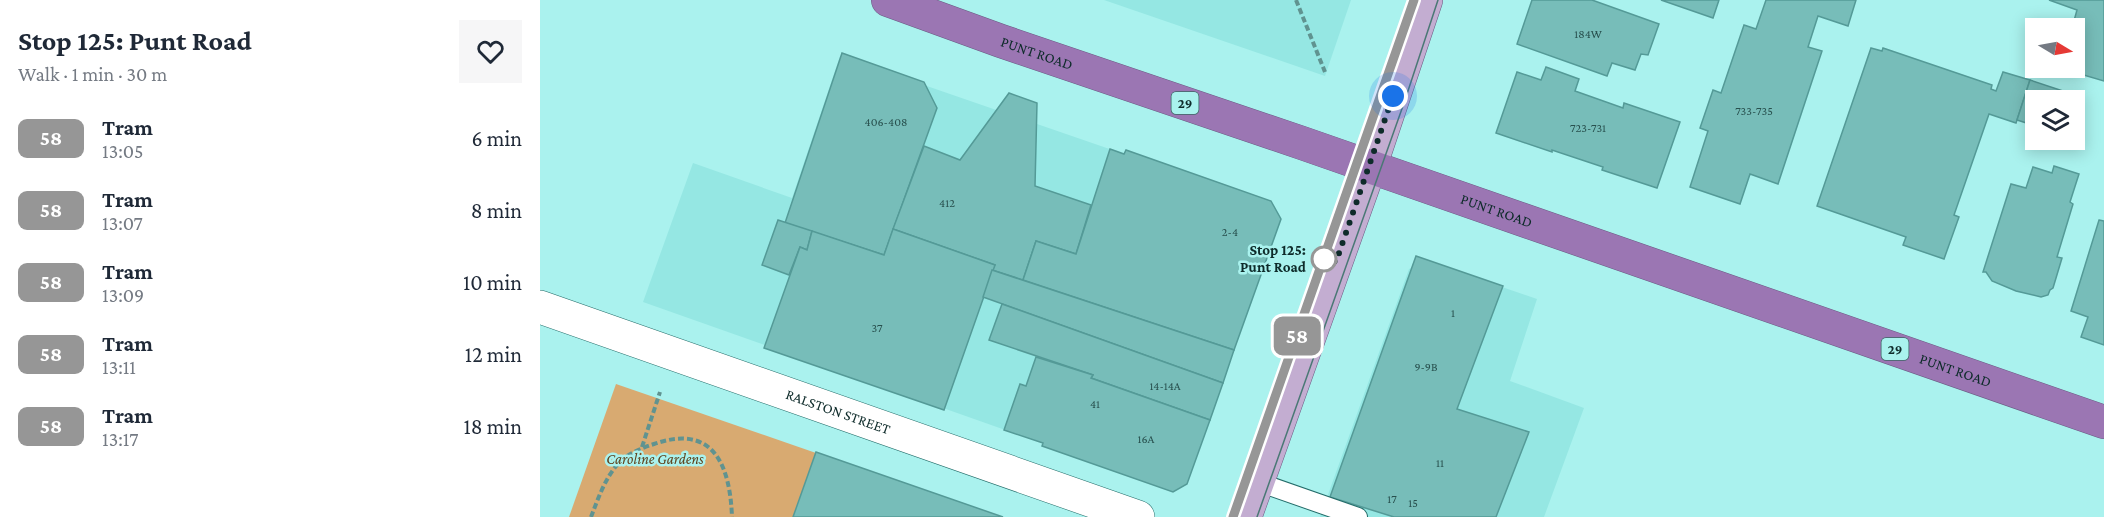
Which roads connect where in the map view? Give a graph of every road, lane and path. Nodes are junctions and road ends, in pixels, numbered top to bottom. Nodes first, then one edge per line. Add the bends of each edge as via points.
1 (888, 0) edge
2 (1296, 0) edge
3 (1426, 0) edge
4 (1326, 72) dead end
5 (1370, 167) junction
6 (540, 307) edge
7 (662, 387) dead end
8 (2104, 422) edge
9 (642, 448) junction
10 (1258, 482) junction
11 (591, 517) edge
12 (732, 517) edge
13 (1138, 517) edge
14 (1245, 517) edge
15 (1358, 517) edge

1 - 5 highway, PUNT ROAD / 29
2 - 4 path
3 - 5 main road
5 - 8 highway, PUNT ROAD / 29
5 - 10 main road
6 - 13 street, RALSTON STREET
7 - 9 path
9 - 11 path via 619,462
9 - 12 path via 683,437 709,446 720,459 729,481
10 - 14 main road
10 - 15 lane

